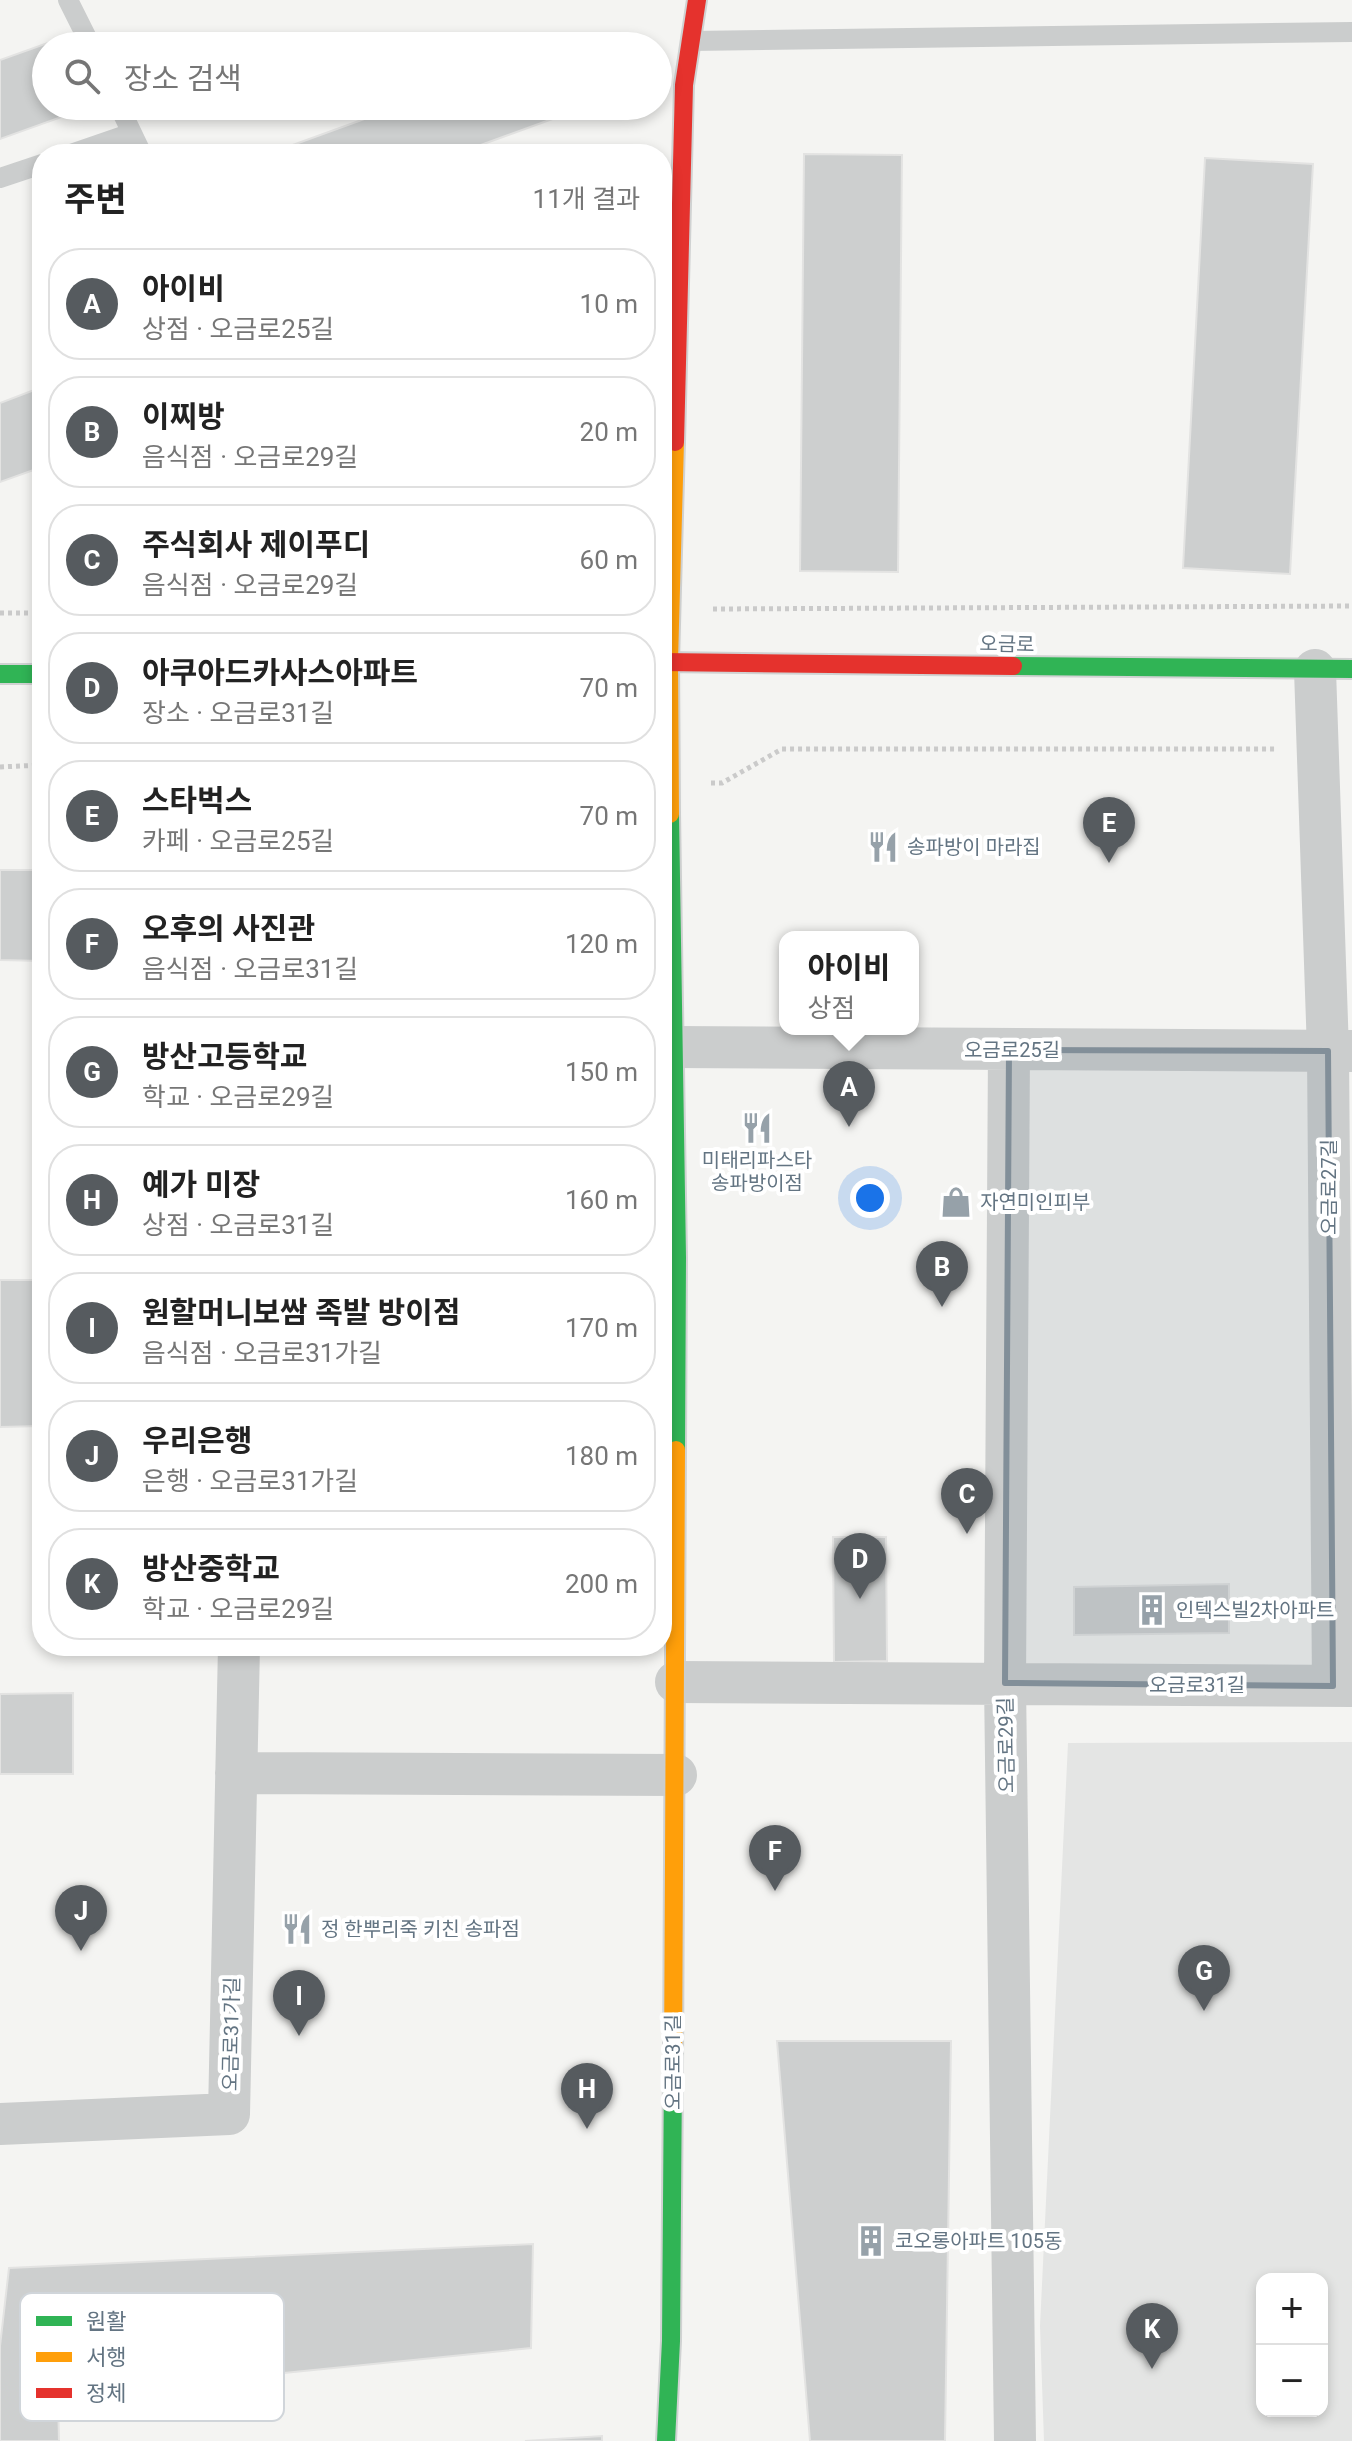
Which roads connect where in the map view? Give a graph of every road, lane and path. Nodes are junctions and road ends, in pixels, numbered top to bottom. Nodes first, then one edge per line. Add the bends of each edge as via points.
1 (697, 0) edge
2 (71, 1) edge
3 (85, 32) edge
4 (1352, 32) edge
5 (691, 41) junction
6 (126, 120) edge
7 (132, 133) junction
8 (100, 144) edge
9 (137, 144) edge
10 (32, 167) edge
11 (0, 178) edge
12 (672, 267) edge
13 (1352, 606) edge
14 (672, 609) edge
15 (0, 613) edge
16 (32, 613) edge
17 (672, 662) edge
18 (1334, 670) edge
19 (0, 674) edge
20 (32, 674) edge
21 (1318, 749) junction
22 (32, 765) edge
23 (0, 767) edge
24 (672, 782) edge
25 (672, 1047) edge
26 (1009, 1050) junction
27 (1340, 1051) edge
28 (672, 1399) edge
29 (239, 1656) edge
30 (676, 1682) junction
31 (1005, 1683) junction
32 (1343, 1686) edge
33 (236, 1773) junction
34 (676, 1775) junction
35 (0, 2124) edge
36 (666, 2441) edge
37 (1015, 2441) edge

1 - 5 street, 오금로31길
2 - 3 lane
4 - 5 lane
5 - 12 street, 오금로31길
6 - 7 lane
7 - 8 lane
7 - 9 lane
10 - 11 lane
13 - 14 path
15 - 16 path
17 - 18 street, 오금로
18 - 21 street, 오금로27길
19 - 20 street
21 - 24 path via 782,749 722,783
21 - 27 street, 오금로27길
22 - 23 path
25 - 26 street, 오금로25길
26 - 27 street, 오금로25길
26 - 31 street, 오금로29길
27 - 32 street, 오금로27길
28 - 30 street, 오금로31길
29 - 33 street, 오금로31가길
30 - 31 street, 오금로31길
30 - 34 street, 오금로31길
31 - 32 street, 오금로31길
31 - 37 street, 오금로29길
33 - 34 street
33 - 35 street, 오금로31가길 via 229,2114
34 - 36 street, 오금로31길

